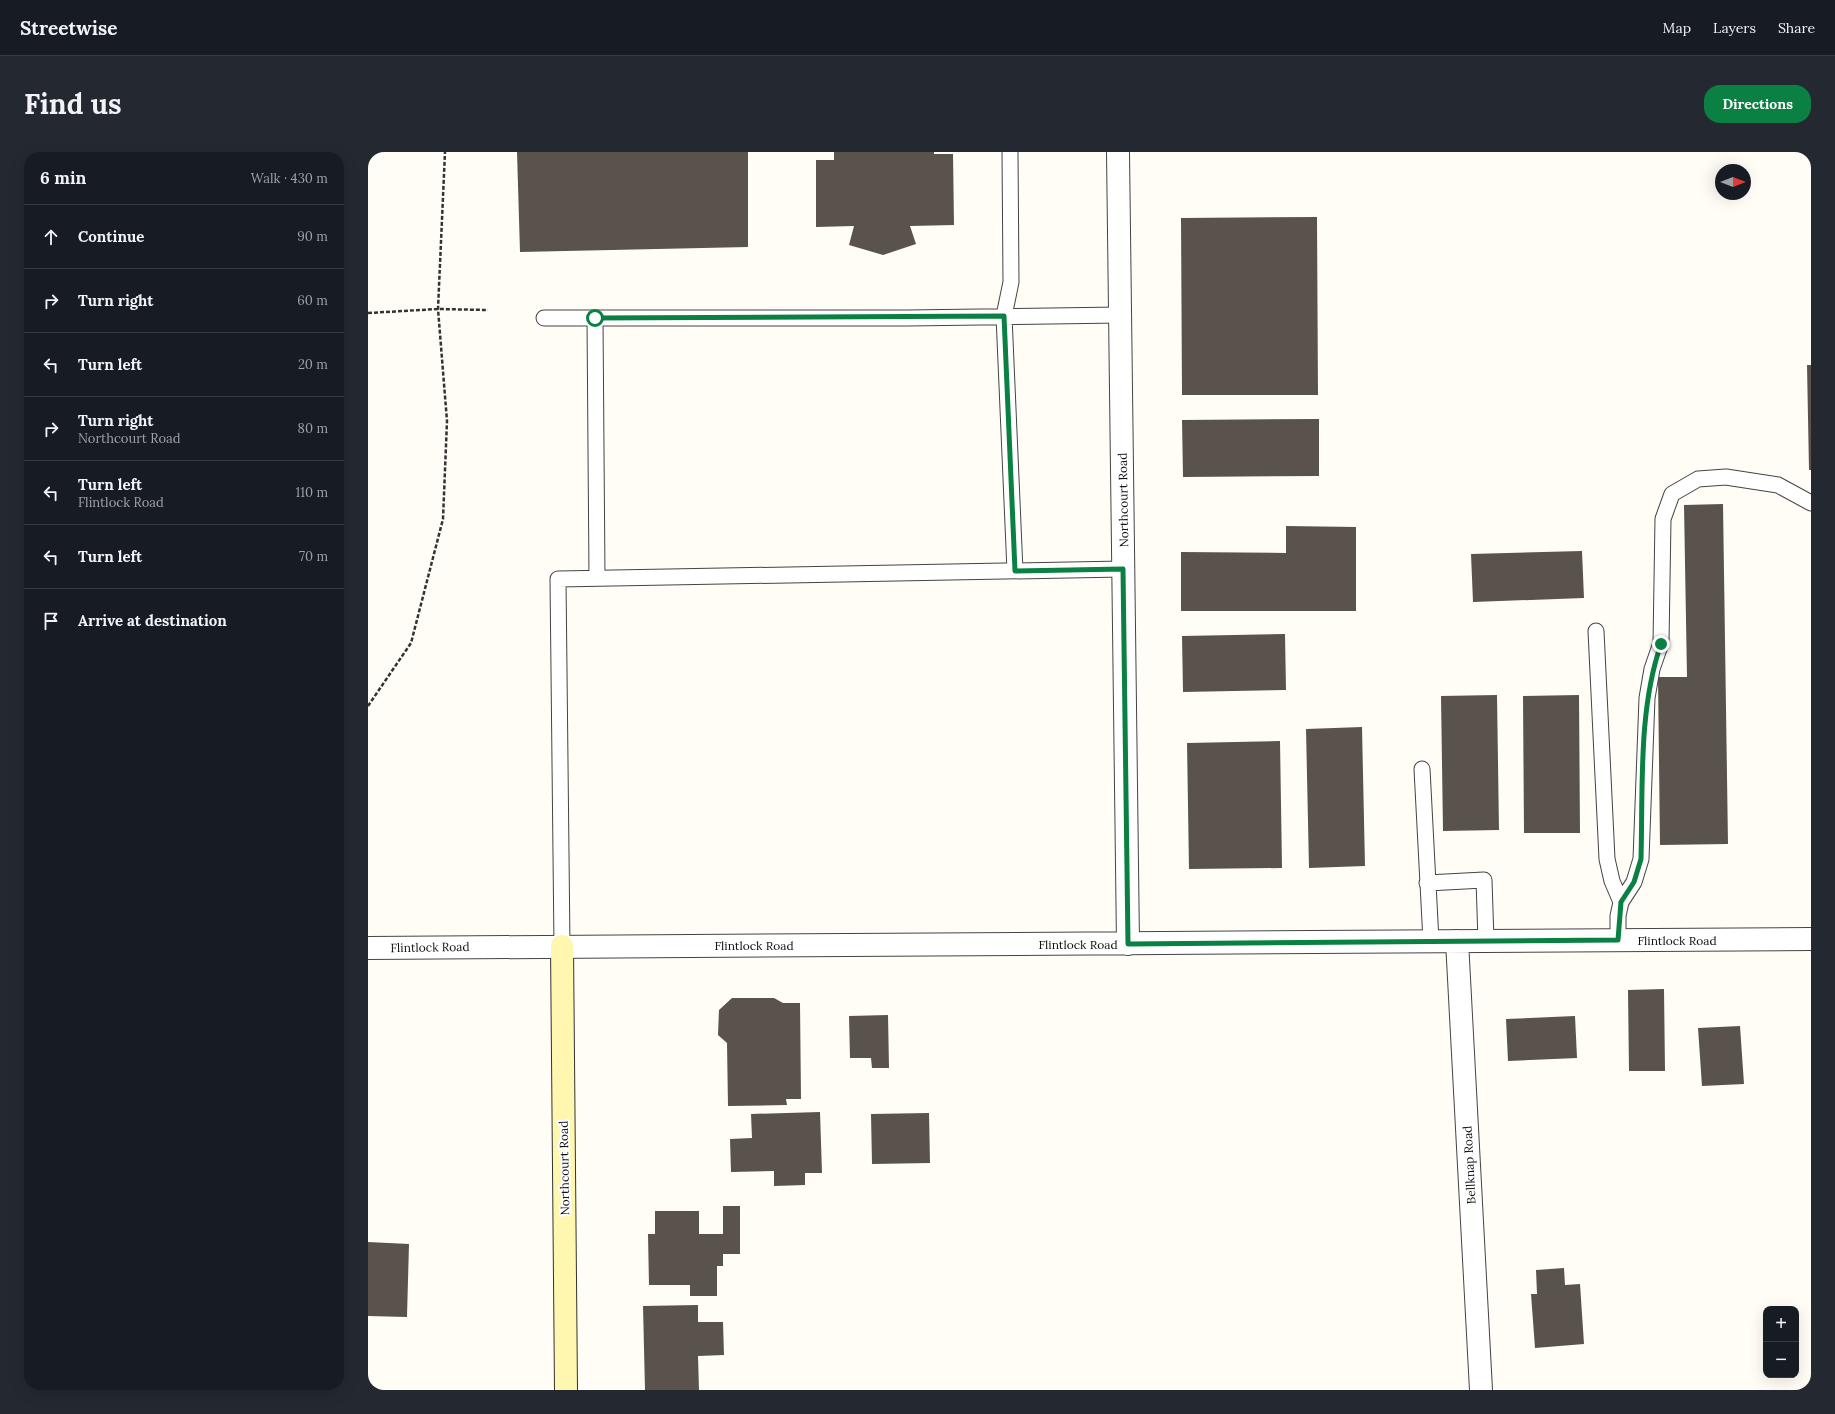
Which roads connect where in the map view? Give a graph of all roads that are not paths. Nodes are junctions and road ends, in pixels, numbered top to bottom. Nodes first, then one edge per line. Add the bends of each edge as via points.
1 (1010, 152) edge
2 (1118, 152) edge
3 (1120, 315) junction
4 (1004, 316) junction
5 (544, 318) dead end
6 (595, 318) junction
7 (1811, 503) edge
8 (1123, 569) junction
9 (1015, 571) junction
10 (597, 578) junction
11 (1596, 631) dead end
12 (1422, 769) dead end
13 (1427, 883) junction
14 (1621, 902) junction
15 (1811, 939) edge
16 (1618, 940) junction
17 (1430, 941) junction
18 (1456, 941) junction
19 (1486, 941) junction
20 (1128, 944) junction
21 (562, 946) junction
22 (368, 948) edge
23 (566, 1390) edge
24 (1481, 1390) edge

1 - 4 lane via 1011,282
2 - 3 street, Northcourt Road
3 - 4 lane
3 - 8 street, Northcourt Road
4 - 6 lane
4 - 9 lane
5 - 6 lane
6 - 10 lane
7 - 14 lane via 1778,485 1726,477 1698,479 1672,494 1663,519 1661,644 1652,669 1647,698 1641,859 1634,882
8 - 9 lane
8 - 20 street, Northcourt Road
9 - 10 lane
10 - 21 lane via 558,579
11 - 14 lane via 1606,852 1612,881
12 - 13 lane
13 - 17 lane
13 - 19 lane via 1484,880
14 - 16 lane
15 - 16 street, Flintlock Road
16 - 19 street, Flintlock Road
17 - 18 street, Flintlock Road
17 - 20 street, Flintlock Road
18 - 19 street, Flintlock Road
18 - 24 street, Bellknap Road
20 - 21 street, Flintlock Road
21 - 22 street, Flintlock Road
21 - 23 street, Northcourt Road

